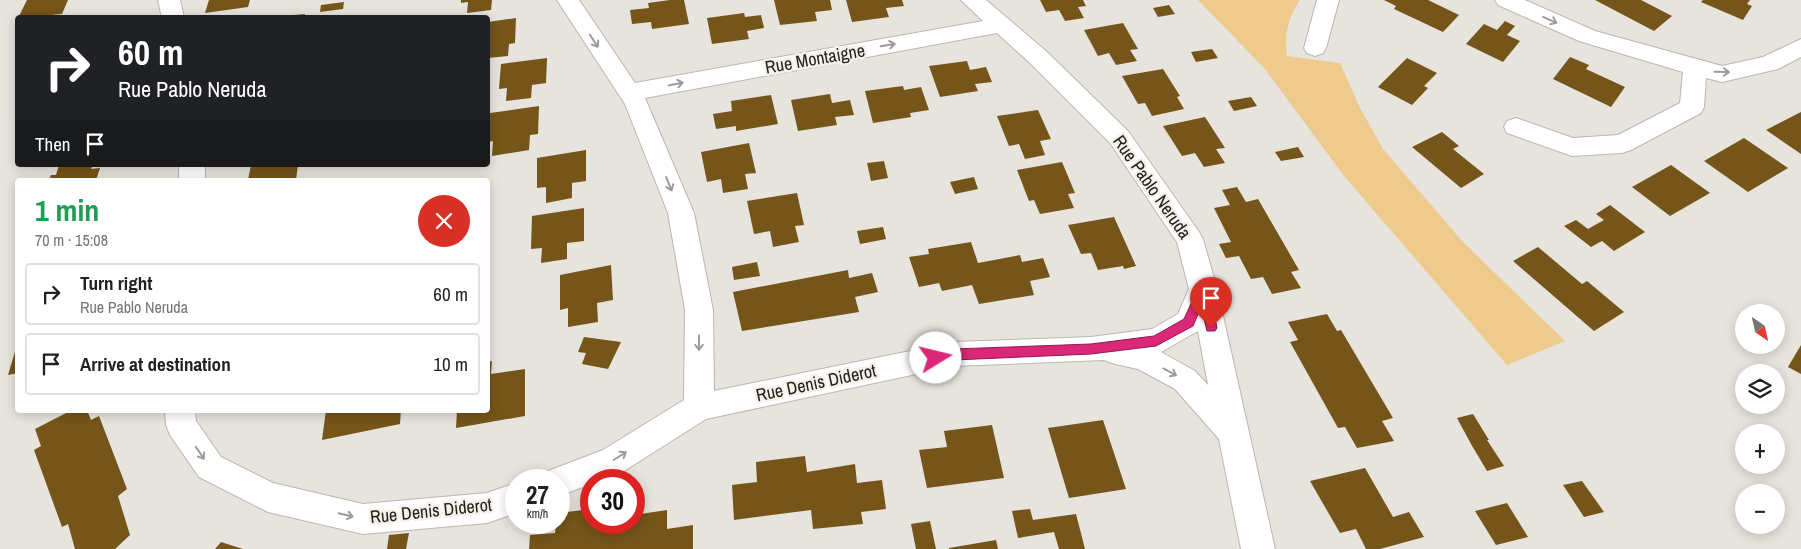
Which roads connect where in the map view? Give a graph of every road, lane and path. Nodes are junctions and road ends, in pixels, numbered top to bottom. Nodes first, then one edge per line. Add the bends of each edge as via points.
1 (169, 0) edge
2 (568, 0) edge
3 (972, 0) edge
4 (1328, 0) edge
5 (1506, 0) edge
6 (172, 15) edge
7 (1002, 25) junction
8 (1315, 48) dead end
9 (1801, 48) edge
10 (1695, 68) junction
11 (628, 92) junction
12 (1516, 127) dead end
13 (1203, 289) junction
14 (1091, 349) junction
15 (699, 407) junction
16 (180, 413) edge
17 (1232, 431) junction
18 (570, 477) edge
19 (505, 502) edge
20 (1258, 549) edge

1 - 6 street
2 -> 11 street
3 - 7 street, Rue Pablo Neruda
4 - 8 street
5 -> 10 street via 1587,36
11 -> 7 street, Rue Montaigne
7 - 13 street, Rue Pablo Neruda via 1119,136 1190,239
10 -> 9 street via 1722,74 1770,63
10 - 12 street via 1692,107 1622,144 1572,147
11 -> 15 street via 636,103 681,213 699,310
13 - 14 street, Rue Denis Diderot via 1188,322 1156,341
13 - 17 street, Rue Pablo Neruda
14 - 15 street, Rue Denis Diderot via 954,354
14 -> 17 street, Rue Denis Diderot via 1144,357 1185,380
18 -> 15 street, Rue Denis Diderot via 613,461
16 -> 19 street, Rue Denis Diderot via 181,425 210,467 268,497 363,519 487,508
17 - 20 street, Rue Pablo Neruda

